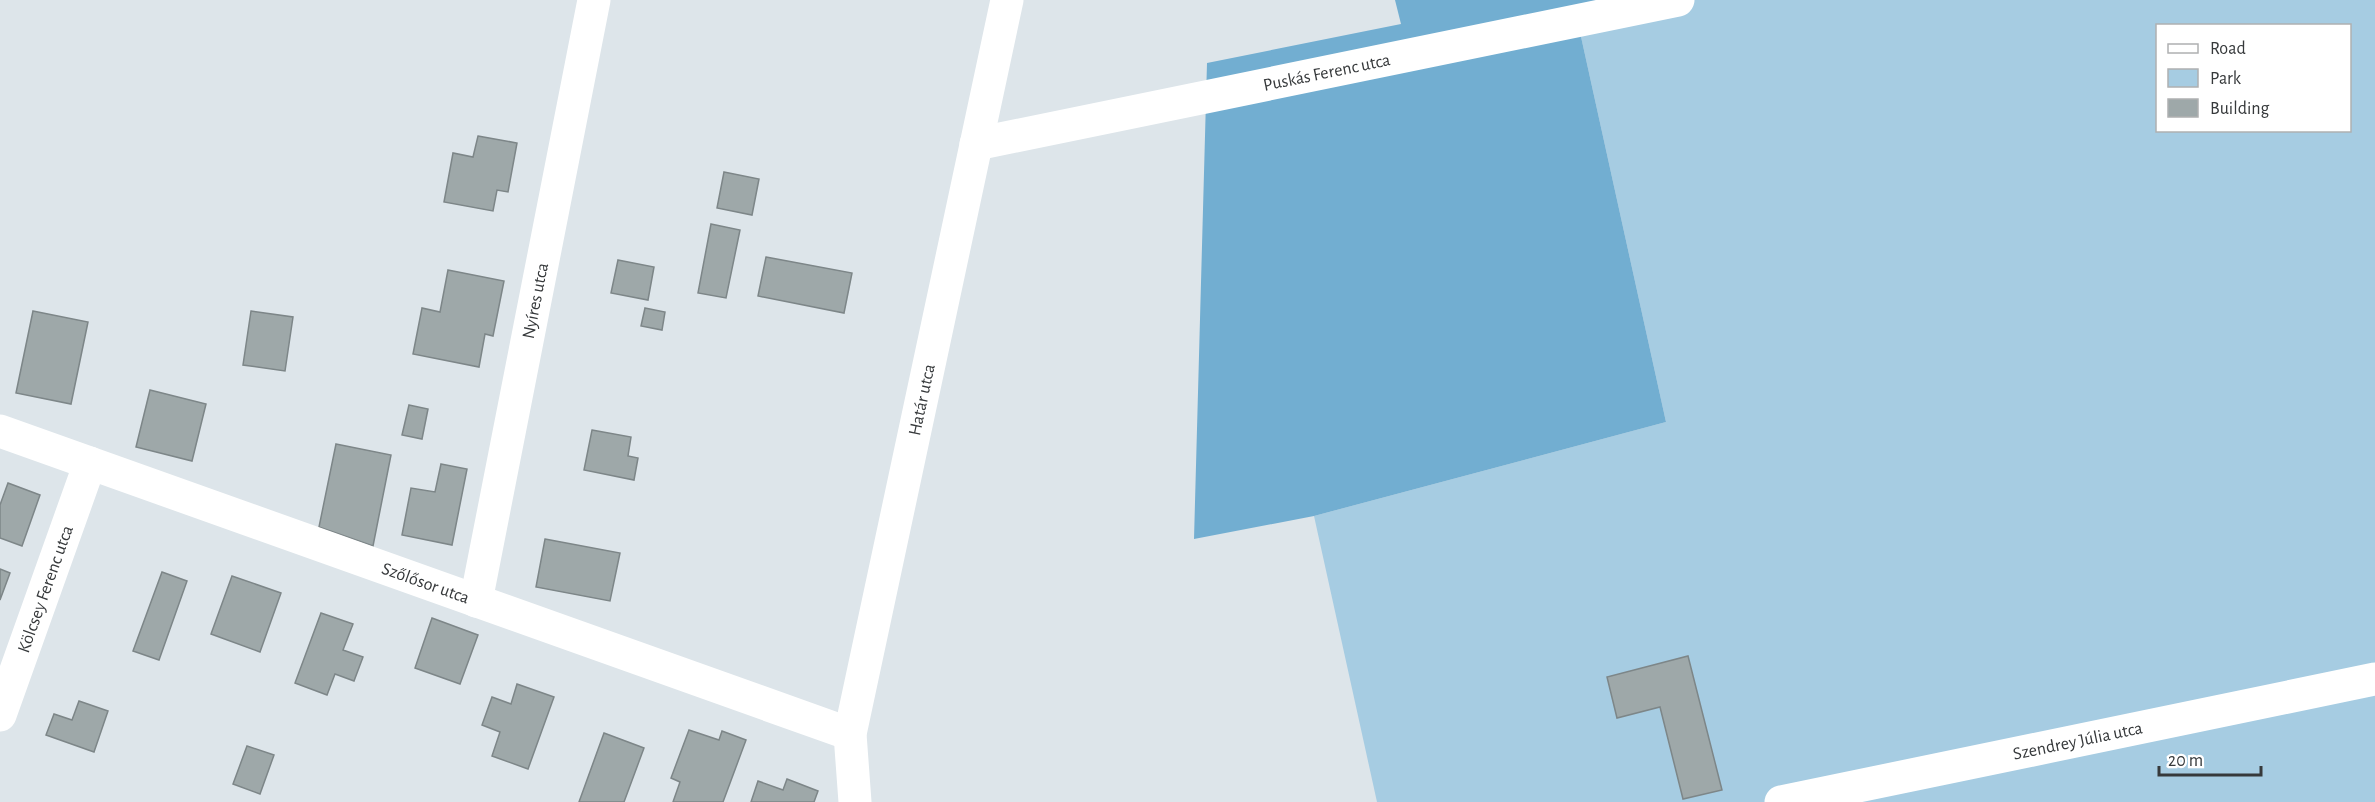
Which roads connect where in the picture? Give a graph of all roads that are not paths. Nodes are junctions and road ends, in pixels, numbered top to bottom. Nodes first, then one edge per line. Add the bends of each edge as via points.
1 (594, 0) edge
2 (1007, 0) edge
3 (1678, 0) edge
4 (976, 144) junction
5 (0, 431) edge
6 (90, 463) junction
7 (476, 601) junction
8 (2375, 679) edge
9 (0, 714) edge
10 (850, 734) junction
11 (855, 802) edge
12 (1781, 802) edge

1 - 7 street, Nyíres utca
2 - 4 street, Határ utca
3 - 4 street, Puskás Ferenc utca
4 - 10 street, Határ utca
5 - 6 street, Szőlősor utca
6 - 7 street, Szőlősor utca
6 - 9 street, Kölcsey Ferenc utca
7 - 10 street, Szőlősor utca
8 - 12 street, Szendrey Júlia utca
10 - 11 street, Határ utca

